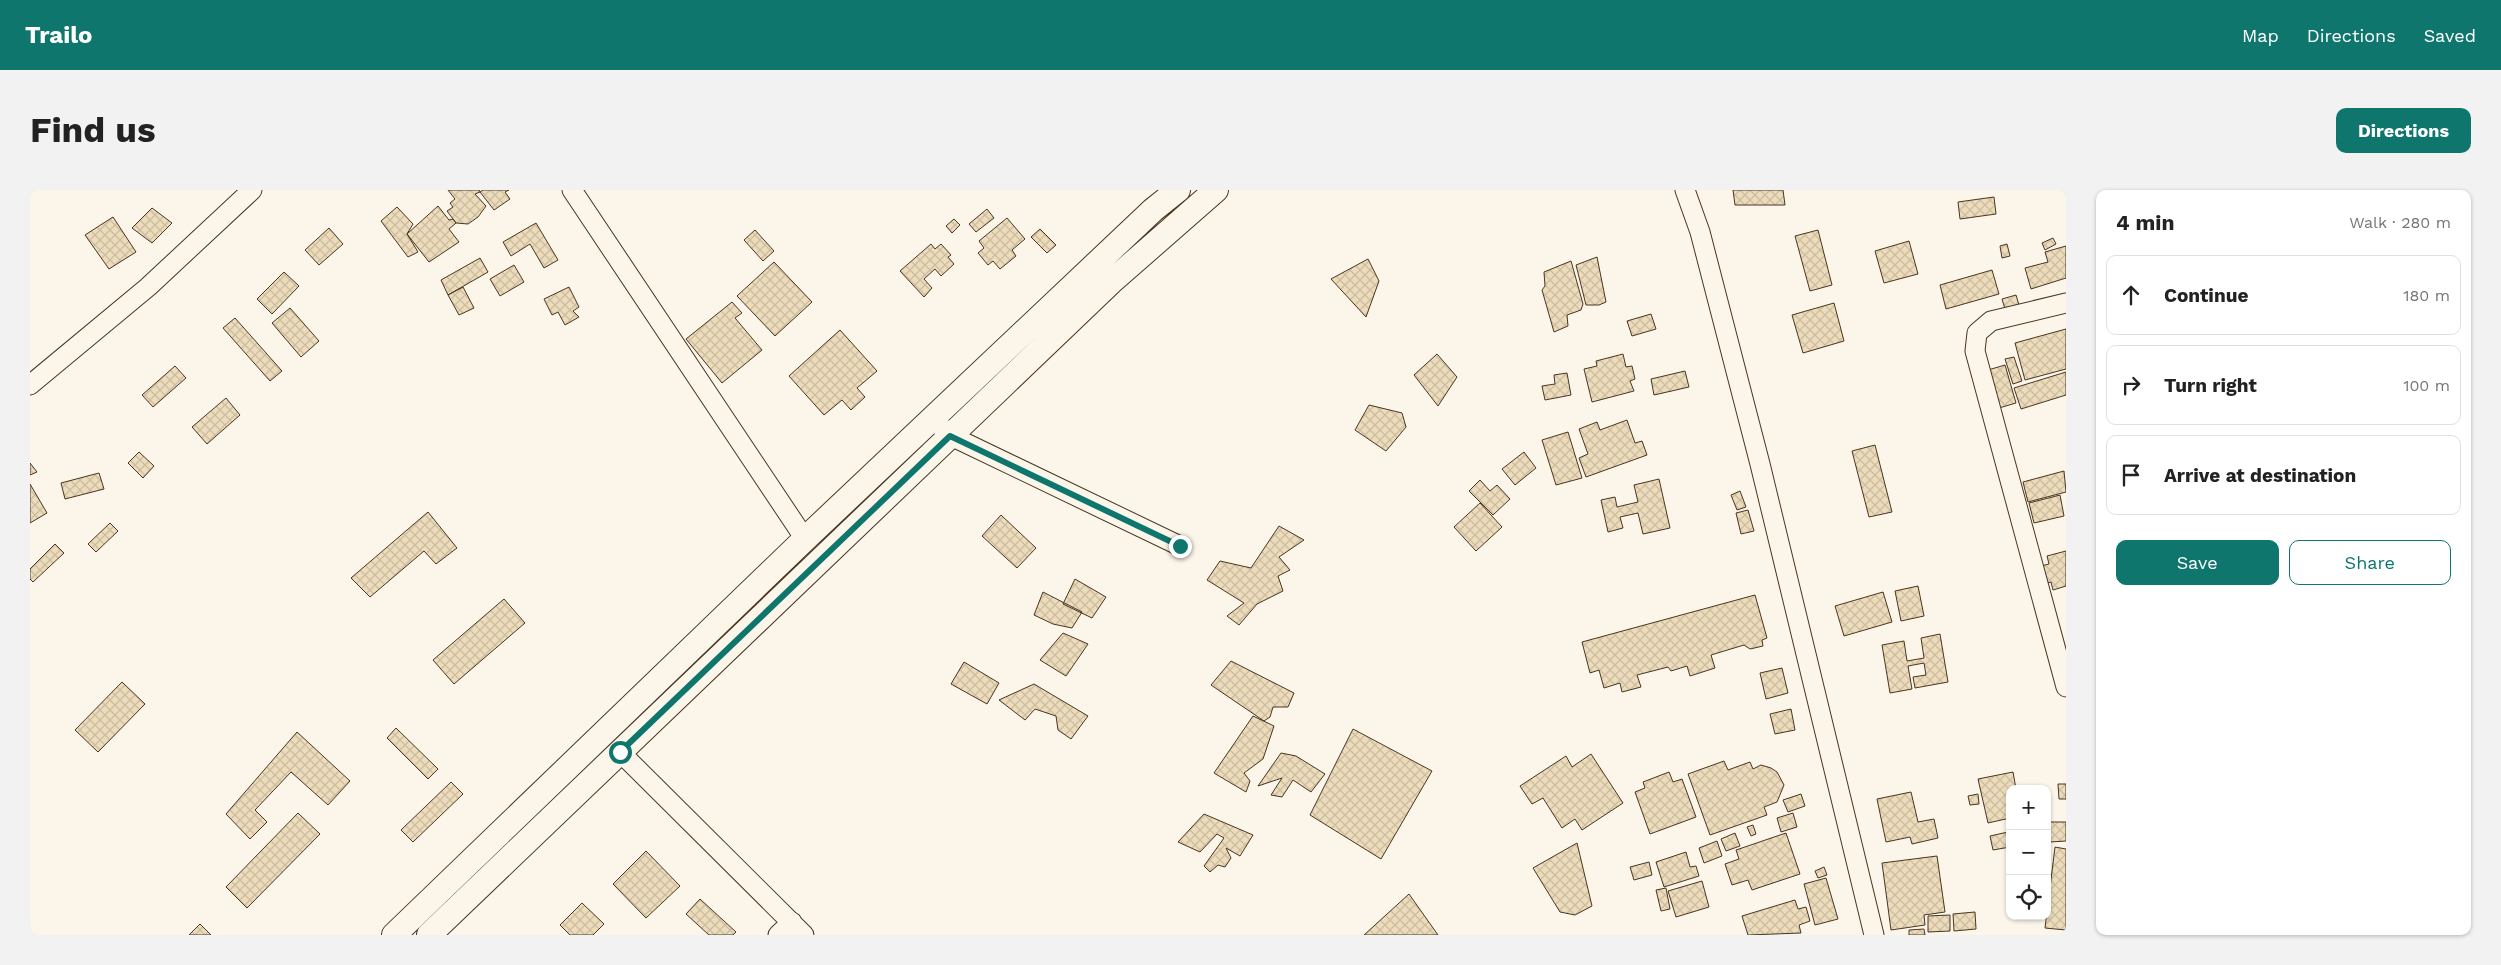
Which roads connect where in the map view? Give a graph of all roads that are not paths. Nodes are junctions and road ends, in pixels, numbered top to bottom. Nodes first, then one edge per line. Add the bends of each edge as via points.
1 (252, 190) edge
2 (572, 190) edge
3 (1178, 190) edge
4 (1216, 190) edge
5 (1685, 190) edge
6 (2066, 303) edge
7 (30, 386) edge
8 (932, 419) junction
9 (950, 436) junction
10 (805, 539) junction
11 (1180, 546) dead end
12 (2066, 687) edge
13 (620, 752) junction
14 (798, 928) edge
15 (394, 935) edge
16 (429, 935) edge
17 (778, 935) edge
18 (1874, 935) edge

1 - 7 street via 148,287
2 - 10 street
3 - 8 main road
4 - 9 main road via 1111,282
5 - 18 street via 1700,232 1760,464
6 - 12 street via 1991,320 1977,333 1975,351
8 - 9 street
8 - 10 main road
9 - 11 street
9 - 13 main road
10 - 15 main road
13 - 14 street
13 - 16 main road
14 - 17 street

